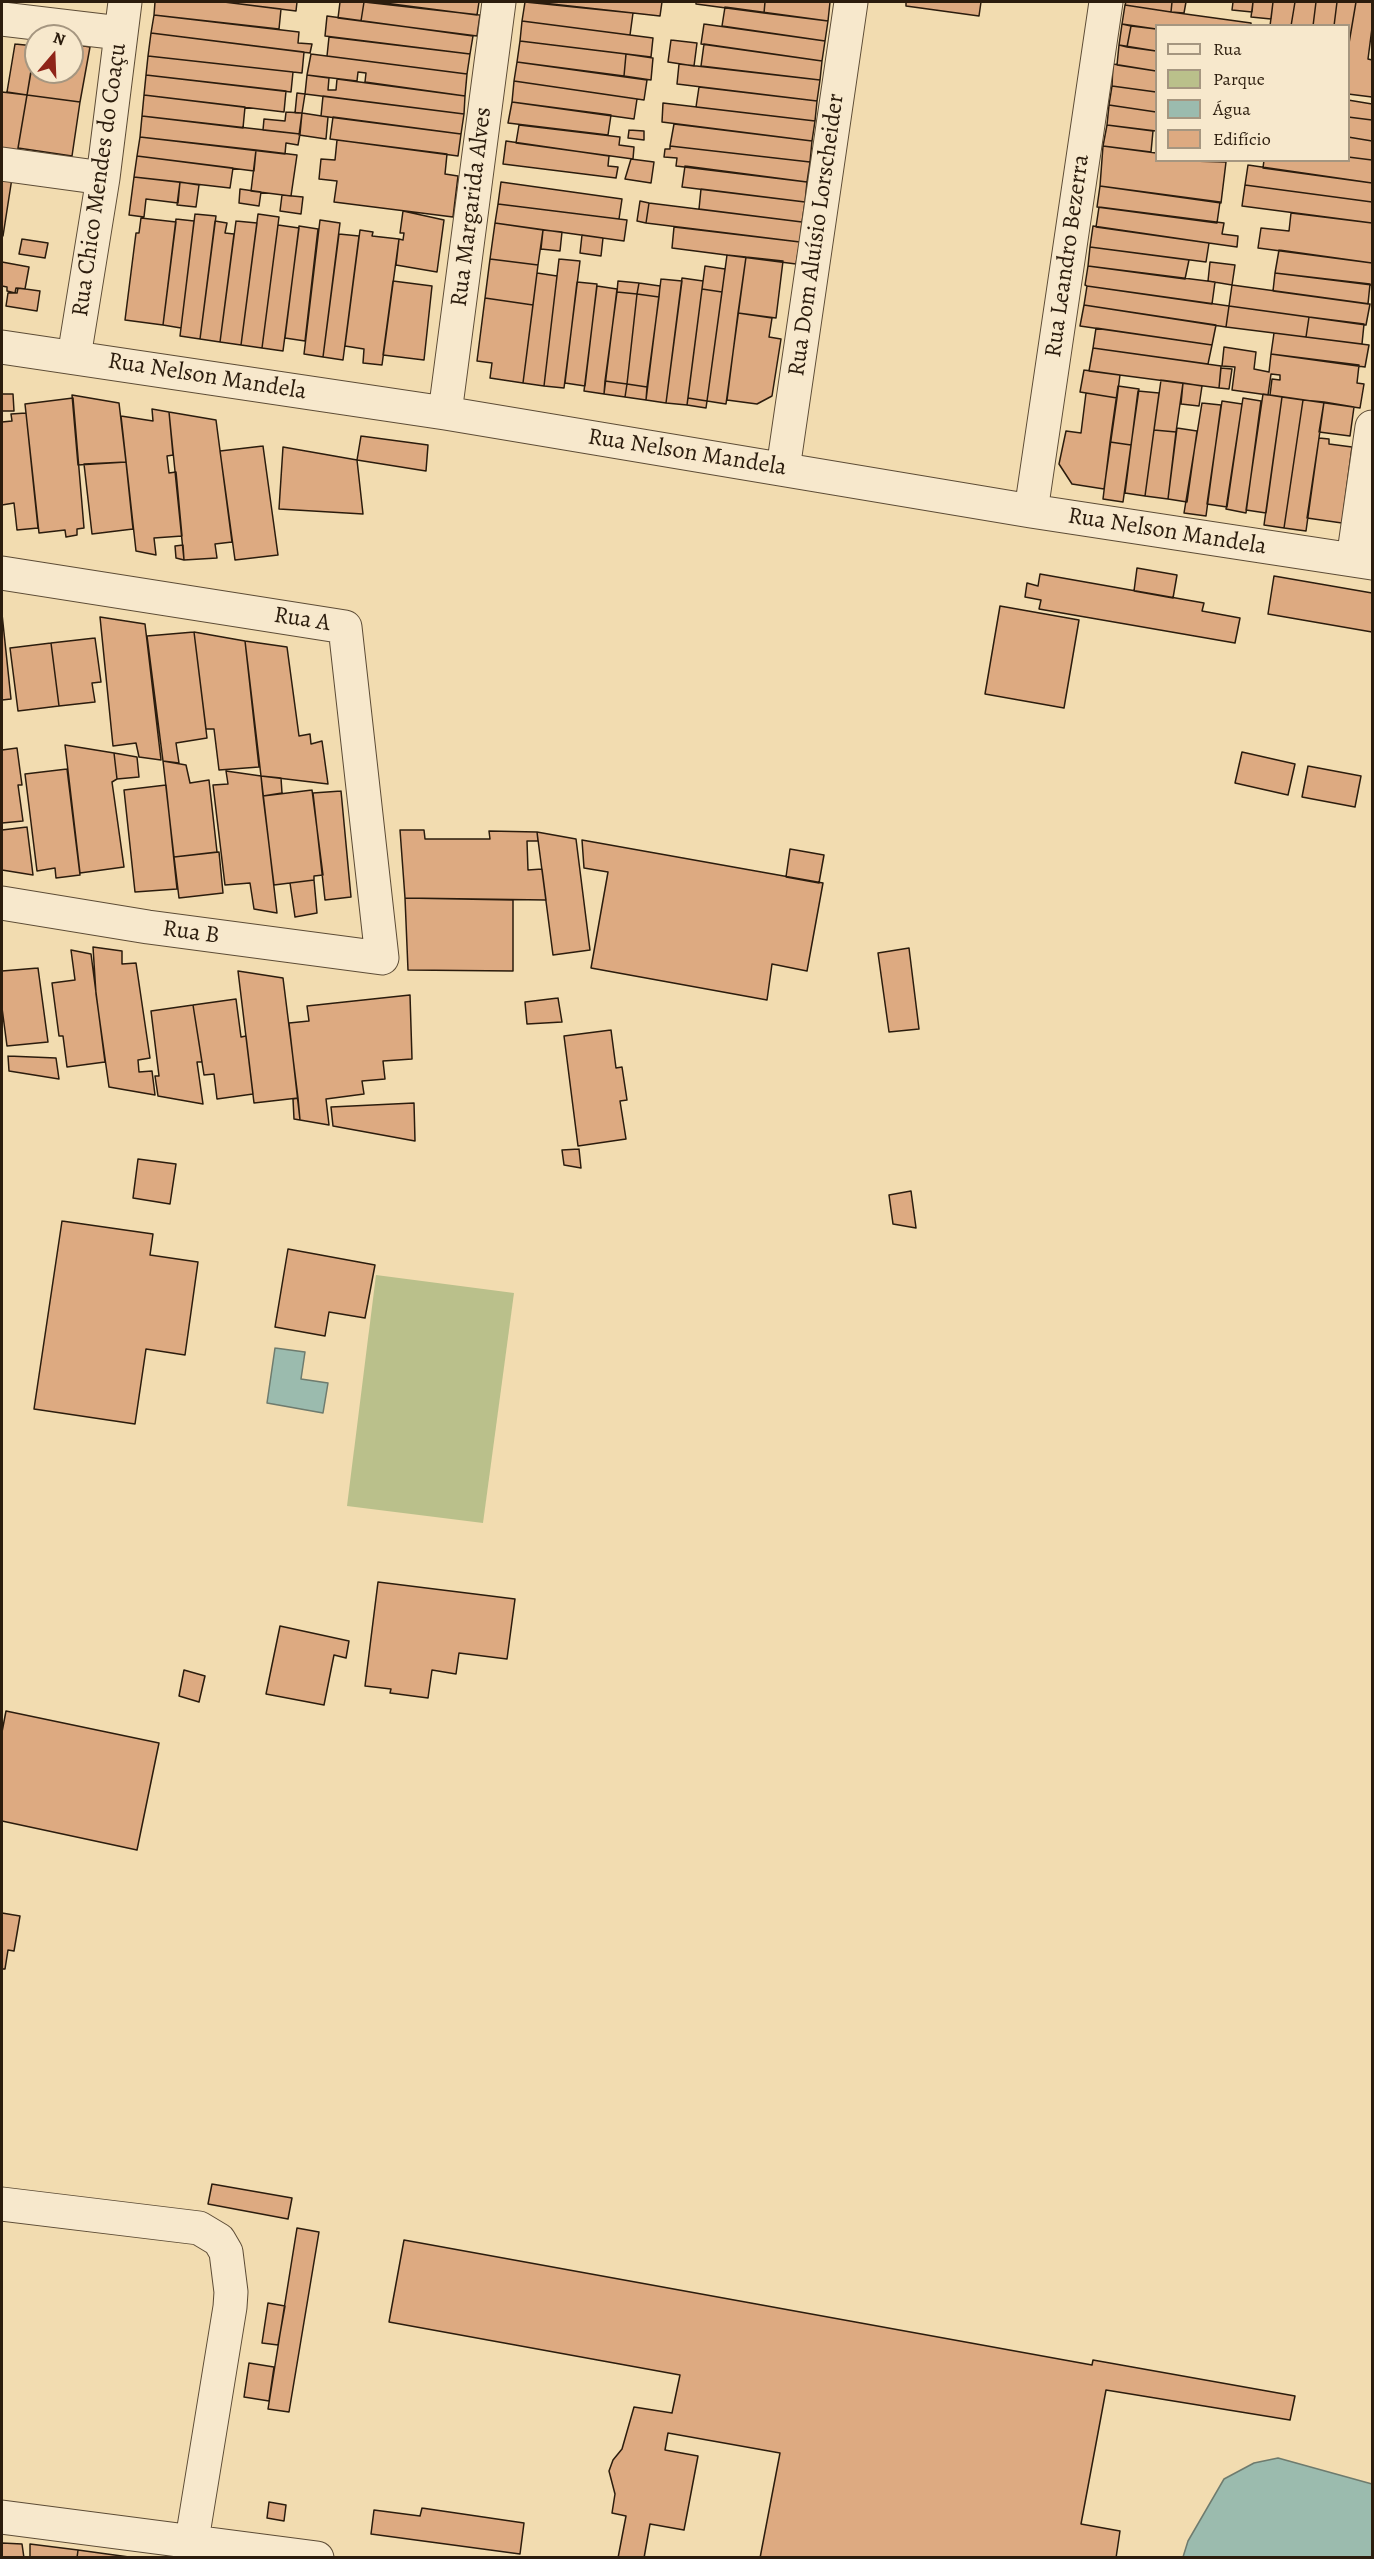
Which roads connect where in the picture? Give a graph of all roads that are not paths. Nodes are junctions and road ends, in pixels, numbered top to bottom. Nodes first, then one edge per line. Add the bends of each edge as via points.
1 (499, 2) edge
2 (851, 2) edge
3 (1106, 2) edge
4 (122, 17) edge
5 (2, 19) edge
6 (2, 164) edge
7 (103, 178) junction
8 (2, 347) edge
9 (74, 357) junction
10 (445, 413) junction
11 (1372, 427) edge
12 (783, 469) junction
13 (1030, 511) junction
14 (1363, 561) edge
15 (2, 573) edge
16 (2, 903) edge
17 (382, 958) joint
18 (2, 2204) edge
19 (2, 2517) edge
20 (192, 2540) junction
21 (317, 2558) edge

1 - 10 street, Rua Margarida Alves
2 - 12 street, Rua Dom Aluísio Lorscheider
3 - 13 street, Rua Leandro Bezerra
4 - 5 street
4 - 7 street, Rua Chico Mendes do Coaçu
6 - 7 street
7 - 9 street, Rua Chico Mendes do Coaçu
8 - 9 street, Rua Nelson Mandela
9 - 10 street, Rua Nelson Mandela
10 - 12 street, Rua Nelson Mandela
11 - 14 street
12 - 13 street, Rua Nelson Mandela
13 - 14 street, Rua Nelson Mandela
15 - 17 street, Rua A via 345,627
16 - 17 street, Rua B
18 - 20 street via 199,2228 219,2240 226,2252 230,2307
19 - 20 street
20 - 21 street

